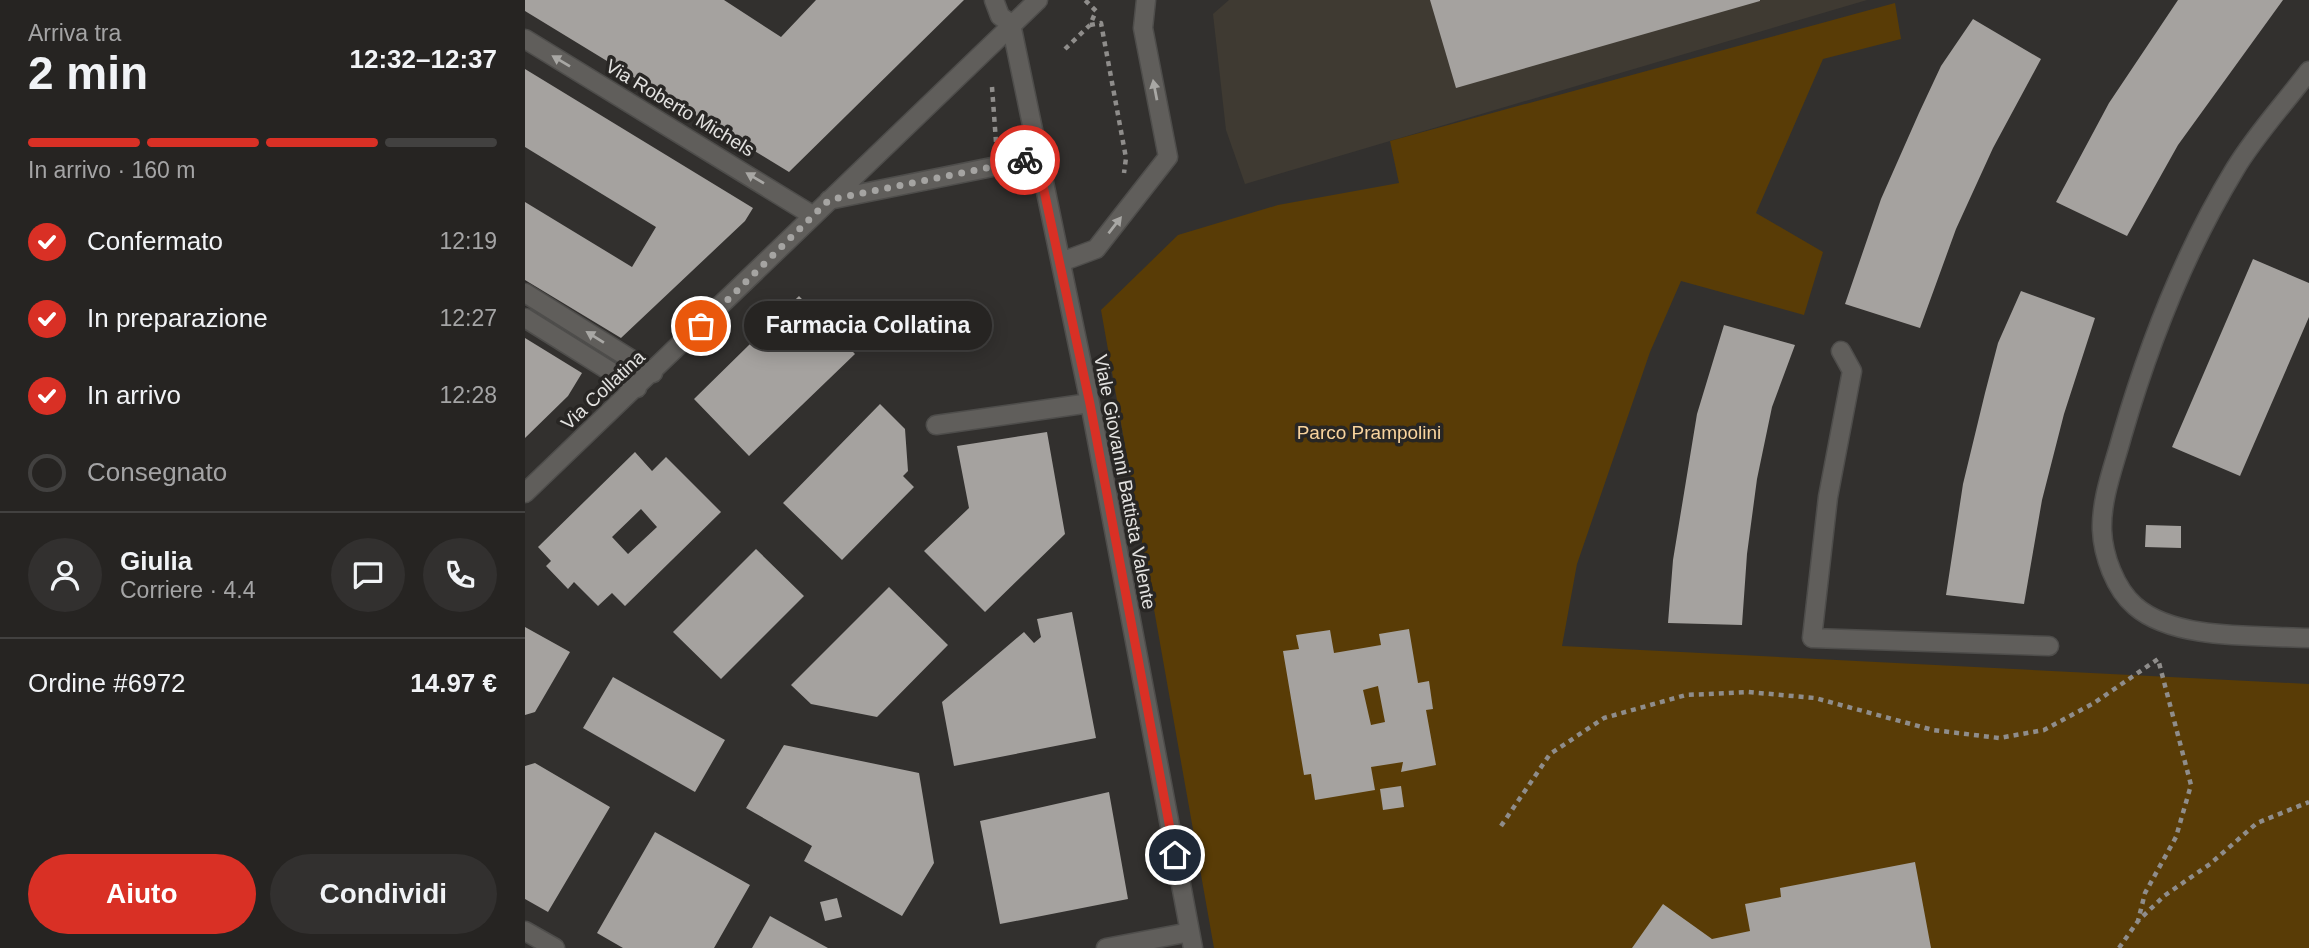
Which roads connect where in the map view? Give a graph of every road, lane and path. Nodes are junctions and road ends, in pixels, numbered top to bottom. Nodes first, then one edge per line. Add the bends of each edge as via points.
1 (995, 0) edge
2 (1038, 0) edge
3 (1085, 0) edge
4 (1146, 0) edge
5 (1011, 24) junction
6 (1090, 25) junction
7 (525, 39) edge
8 (1065, 49) dead end
9 (2309, 71) edge
10 (981, 83) dead end
11 (992, 87) junction
12 (1004, 92) dead end
13 (997, 156) dead end
14 (1037, 158) junction
15 (1122, 184) dead end
16 (829, 200) junction
17 (813, 215) junction
18 (1061, 262) junction
19 (525, 293) edge
20 (525, 318) edge
21 (1841, 351) dead end
22 (653, 373) junction
23 (637, 388) junction
24 (1090, 404) junction
25 (936, 425) dead end
26 (525, 493) edge
27 (2309, 638) edge
28 (2049, 646) dead end
29 (2309, 802) edge
30 (1501, 826) dead end
31 (2138, 921) junction
32 (525, 931) edge
33 (1192, 940) edge
34 (555, 948) edge
35 (1106, 948) edge
36 (2119, 948) edge

1 - 5 street via 1000,16
2 - 5 street, Via Collatina
3 - 6 path via 1096,12
18 -> 4 street via 1096,249 1168,156 1143,28
5 - 14 street, Viale Giovanni Battista Valente
5 - 16 street, Via Collatina
6 - 8 path
6 - 15 path via 1101,23 1126,158
17 -> 7 street, Via Roberto Michels
9 - 27 street via 2236,167 2183,265 2145,357 2109,481 2102,528 2117,581 2134,606 2154,620 2194,630
10 - 11 path
11 - 12 path
11 - 13 path
14 - 16 street
14 - 18 street, Viale Giovanni Battista Valente
16 - 17 street, Via Collatina
17 - 22 street, Via Collatina
18 - 24 street, Viale Giovanni Battista Valente
22 -> 19 street
20 - 23 street
21 - 28 street via 1852,371 1828,498 1812,638
22 - 23 street, Via Collatina
23 - 26 street, Via Collatina
24 - 25 street
24 - 33 street, Viale Giovanni Battista Valente
29 - 31 path via 2257,823
30 - 31 path via 1550,754 1604,718 1686,695 1748,692 1815,698 1933,730 1999,738 2044,730 2094,703 2158,659 2191,785 2176,838 2145,893
31 - 36 path
32 - 34 street
33 - 35 street

